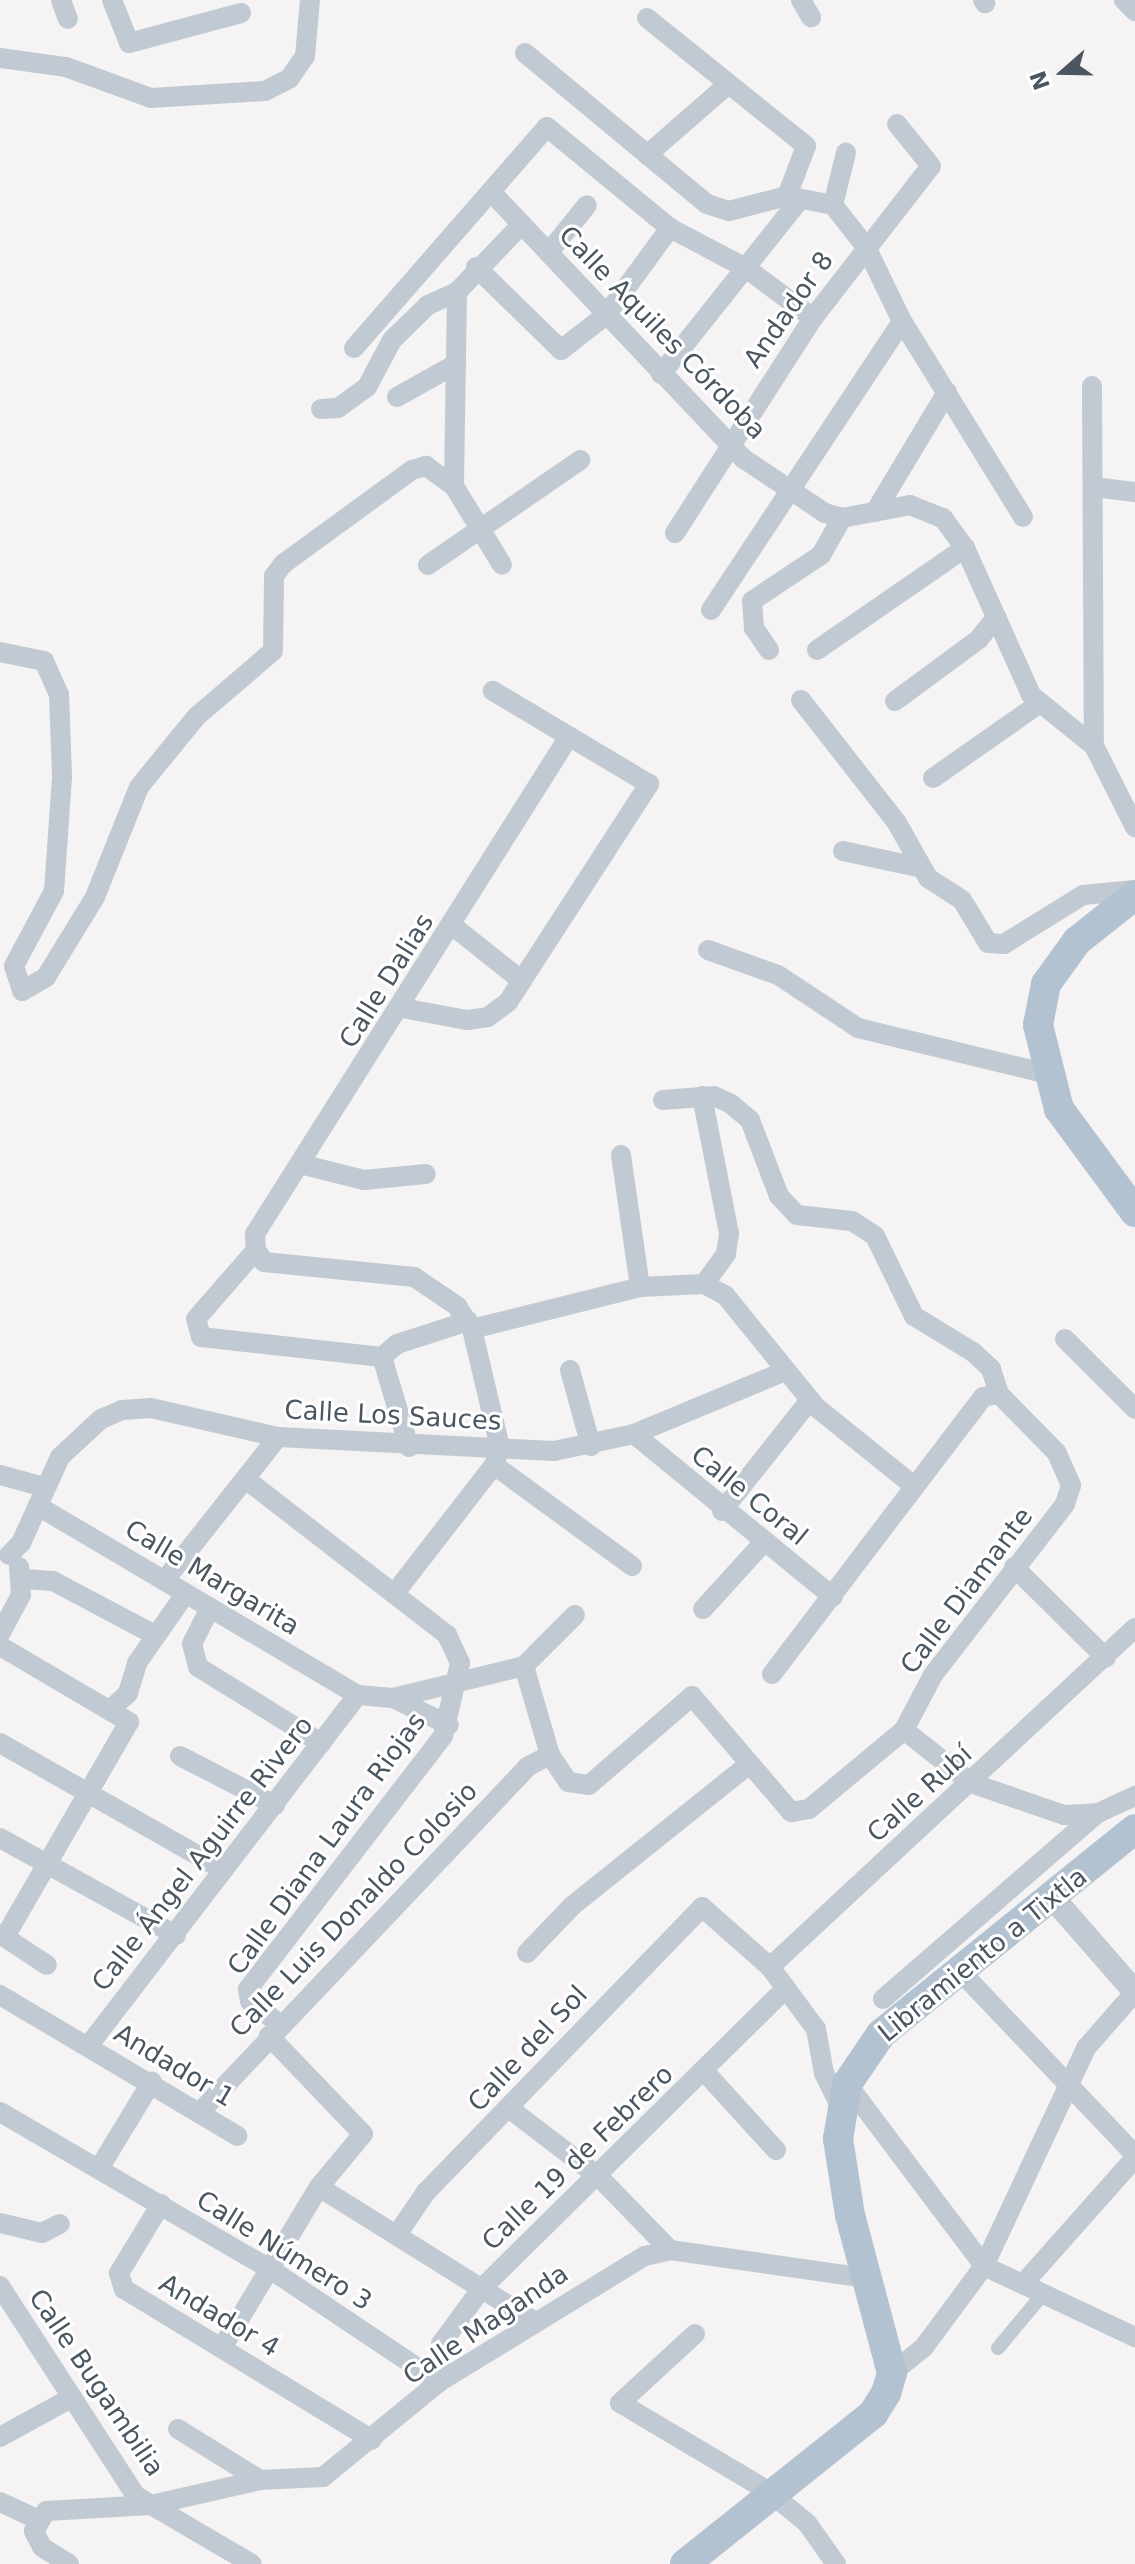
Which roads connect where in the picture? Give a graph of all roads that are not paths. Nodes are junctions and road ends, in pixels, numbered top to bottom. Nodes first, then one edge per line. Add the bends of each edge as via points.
1 (112, 0) edge
2 (310, 0) edge
3 (1124, 0) edge
4 (1135, 11) edge
5 (241, 13) dead end
6 (647, 18) dead end
7 (525, 53) dead end
8 (0, 58) edge
9 (725, 87) junction
10 (897, 124) dead end
11 (846, 153) dead end
12 (647, 155) junction
13 (494, 195) junction
14 (794, 198) junction
15 (587, 205) dead end
16 (833, 205) junction
17 (522, 224) junction
18 (670, 228) junction
19 (866, 247) junction
20 (549, 252) junction
21 (476, 267) junction
22 (746, 268) junction
23 (457, 292) junction
24 (607, 314) junction
25 (813, 318) junction
26 (902, 321) junction
27 (354, 348) dead end
28 (456, 364) junction
29 (661, 374) junction
30 (1092, 386) dead end
31 (947, 392) junction
32 (397, 397) dead end
33 (321, 409) dead end
34 (727, 443) junction
35 (580, 460) dead end
36 (454, 486) junction
37 (1094, 487) junction
38 (793, 492) junction
39 (1135, 492) edge
40 (875, 512) junction
41 (1023, 517) dead end
42 (842, 518) junction
43 (479, 530) junction
44 (675, 533) dead end
45 (965, 548) junction
46 (428, 565) dead end
47 (502, 565) dead end
48 (711, 610) dead end
49 (996, 617) junction
50 (769, 650) dead end
51 (817, 650) dead end
52 (0, 652) edge
53 (493, 691) dead end
54 (801, 700) dead end
55 (895, 701) dead end
56 (1040, 703) junction
57 (568, 738) junction
58 (1094, 746) junction
59 (933, 778) dead end
60 (1135, 827) edge
61 (843, 851) dead end
62 (922, 868) junction
63 (1135, 892) edge
64 (453, 926) junction
65 (708, 950) dead end
66 (522, 981) junction
67 (402, 1008) junction
68 (1044, 1073) junction
69 (702, 1096) junction
70 (663, 1100) dead end
71 (621, 1155) dead end
72 (300, 1164) junction
73 (426, 1174) dead end
74 (1135, 1212) edge
75 (256, 1250) junction
76 (704, 1284) junction
77 (640, 1287) junction
78 (470, 1325) junction
79 (1065, 1339) dead end
80 (382, 1357) junction
81 (570, 1370) dead end
82 (783, 1372) junction
83 (999, 1394) junction
84 (810, 1400) junction
85 (1135, 1409) edge
86 (634, 1434) junction
87 (278, 1437) junction
88 (591, 1446) junction
89 (409, 1447) junction
90 (497, 1456) junction
91 (0, 1475) edge
92 (248, 1481) junction
93 (915, 1487) junction
94 (41, 1497) junction
95 (722, 1511) junction
96 (763, 1543) junction
97 (4, 1554) edge
98 (632, 1566) dead end
99 (1014, 1567) junction
100 (24, 1579) junction
101 (165, 1580) junction
102 (186, 1593) junction
103 (394, 1594) junction
104 (833, 1597) junction
105 (210, 1608) junction
106 (703, 1609) dead end
107 (575, 1615) dead end
108 (1135, 1628) edge
109 (1, 1633) edge
110 (155, 1635) junction
111 (1106, 1658) junction
112 (524, 1666) junction
113 (772, 1674) dead end
114 (455, 1680) junction
115 (358, 1695) junction
116 (393, 1698) junction
117 (110, 1710) junction
118 (449, 1725) junction
119 (904, 1730) junction
120 (0, 1743) edge
121 (321, 1743) junction
122 (550, 1755) junction
123 (180, 1756) dead end
124 (748, 1765) junction
125 (971, 1783) junction
126 (88, 1793) junction
127 (1135, 1796) edge
128 (275, 1805) junction
129 (1098, 1813) junction
130 (1135, 1829) edge
131 (0, 1838) edge
132 (46, 1864) junction
133 (224, 1870) junction
134 (1053, 1898) junction
135 (176, 1935) junction
136 (2, 1936) edge
137 (527, 1953) dead end
138 (47, 1965) dead end
139 (770, 1967) junction
140 (960, 1971) junction
141 (786, 1988) junction
142 (1135, 1992) edge
143 (0, 1995) edge
144 (883, 1999) dead end
145 (274, 2030) junction
146 (89, 2045) junction
147 (704, 2071) junction
148 (152, 2081) junction
149 (1069, 2085) junction
150 (845, 2098) junction
151 (510, 2109) junction
152 (202, 2110) junction
153 (0, 2112) edge
154 (237, 2136) dead end
155 (776, 2150) dead end
156 (1135, 2156) edge
157 (100, 2167) junction
158 (599, 2177) junction
159 (319, 2187) junction
160 (161, 2204) junction
161 (0, 2223) edge
162 (60, 2224) dead end
163 (398, 2233) junction
164 (670, 2250) junction
165 (984, 2266) junction
166 (273, 2271) junction
167 (867, 2278) junction
168 (1023, 2284) junction
169 (0, 2286) edge
170 (482, 2288) junction
171 (1043, 2294) junction
172 (6, 2309) edge
173 (532, 2320) junction
174 (695, 2334) dead end
175 (1135, 2337) edge
176 (223, 2346) junction
177 (998, 2348) dead end
178 (892, 2373) junction
179 (439, 2382) junction
180 (69, 2399) junction
181 (178, 2429) dead end
182 (0, 2437) edge
183 (372, 2440) junction
184 (260, 2480) junction
185 (768, 2491) junction
186 (0, 2502) edge
187 (151, 2505) junction
188 (37, 2519) junction
189 (696, 2560) edge
190 (69, 2564) edge
191 (252, 2564) edge
192 (836, 2564) edge

1 - 5 street via 129,43
2 - 8 street via 305,56 289,79 265,91 151,98 66,67
3 - 4 street
6 - 9 street
7 - 12 street
9 - 12 street
9 - 14 street via 806,146
10 - 19 street, Andador 8 via 931,166
11 - 16 street
12 - 14 street via 717,209
13 - 17 street, Calle Aquiles Córdoba
13 - 18 street via 547,127
13 - 27 street
14 - 16 street
14 - 22 street
15 - 20 street
16 - 19 street
17 - 20 street, Calle Aquiles Córdoba
17 - 21 street
18 - 22 street
18 - 24 street
19 - 25 street, Andador 8
19 - 26 street
20 - 24 street, Calle Aquiles Córdoba
21 - 23 street
21 - 24 street via 561,350
22 - 25 street
22 - 29 street
23 - 28 street
23 - 33 street via 428,305 392,340 367,387 351,401
24 - 29 street, Calle Aquiles Córdoba
25 - 34 street, Andador 8
26 - 31 street
26 - 38 street
28 - 32 street
28 - 36 street
29 - 34 street, Calle Aquiles Córdoba
30 - 37 street
31 - 40 street
31 - 41 street
34 - 38 street, Calle Aquiles Córdoba
34 - 44 street, Andador 8
35 - 43 street
36 - 43 street
36 - 52 street via 426,466 412,470 274,576 273,651 196,717 139,787 95,897 46,977 22,991 14,966 54,891 59,694 44,661
37 - 39 street
37 - 58 street
38 - 42 street, Calle Aquiles Córdoba
38 - 48 street
40 - 42 street
40 - 45 street via 926,507
42 - 50 street via 828,549 752,601 754,628
43 - 46 street
43 - 47 street
45 - 49 street
45 - 51 street
49 - 55 street via 979,639
49 - 56 street via 1015,668
53 - 57 street
54 - 62 street via 897,823
56 - 58 street
56 - 59 street
57 - 64 street, Calle Dalias
57 - 66 street via 649,784
58 - 60 street
61 - 62 street
62 - 63 street via 962,900 996,947 1083,895
63 - 68 main road via 1077,941 1046,984 1038,1025
64 - 66 street
64 - 67 street, Calle Dalias
65 - 68 street via 778,975 858,1028
66 - 67 street via 488,1017
67 - 72 street, Calle Dalias
68 - 74 main road via 1059,1109
69 - 70 street
69 - 76 street via 729,1234 726,1254
69 - 83 street via 731,1104 750,1120 779,1196 797,1215 852,1221 875,1236 914,1316 973,1352 991,1369
71 - 77 street
72 - 73 street via 364,1180
72 - 75 street, Calle Dalias via 255,1234
75 - 78 street via 264,1262 414,1277
75 - 80 street via 196,1319 201,1337
76 - 77 street
76 - 82 street via 725,1295
77 - 78 street
78 - 80 street via 397,1344
78 - 90 street
79 - 85 street
80 - 89 street
81 - 88 street
82 - 84 street
82 - 86 street, Calle Los Sauces
83 - 93 street via 983,1397
83 - 99 street, Calle Diamante via 1056,1452 1071,1485 1065,1504
84 - 93 street
84 - 95 street
86 - 88 street, Calle Los Sauces
86 - 95 street, Calle Coral
87 - 89 street, Calle Los Sauces
87 - 92 street
87 - 94 street, Calle Los Sauces via 151,1408 122,1410 101,1419 60,1457
88 - 90 street, Calle Los Sauces
89 - 90 street, Calle Los Sauces
90 - 98 street
90 - 103 street
91 - 94 street, Calle Margarita
92 - 101 street
92 - 103 street
93 - 104 street
94 - 97 street, Calle Los Sauces
94 - 101 street, Calle Margarita
95 - 96 street, Calle Coral
96 - 104 street, Calle Coral
96 - 106 street
97 - 100 street
99 - 111 street
99 - 119 street, Calle Diamante via 933,1675
100 - 109 street
100 - 110 street via 53,1581
101 - 102 street, Calle Margarita
102 - 105 street, Calle Margarita
102 - 110 street
103 - 114 street, Calle Diana Laura Riojas via 457,1648
104 - 113 street
105 - 115 street, Calle Margarita
105 - 121 street via 191,1656
107 - 112 street
108 - 111 street, Calle Rubí
109 - 117 street
110 - 117 street via 128,1693
111 - 125 street, Calle Rubí
112 - 114 street
112 - 122 street
114 - 116 street
114 - 118 street, Calle Diana Laura Riojas
115 - 116 street
115 - 121 street, Calle Ángel Aguirre Rivero
116 - 118 street
117 - 126 street via 129,1722
118 - 145 street, Calle Diana Laura Riojas via 248,1989 250,2001
119 - 124 street via 799,1813
119 - 125 street
120 - 126 street
121 - 128 street, Calle Ángel Aguirre Rivero
122 - 124 street via 568,1782 589,1785 692,1696
122 - 145 street, Calle Luis Donaldo Colosio via 527,1767
123 - 128 street
124 - 137 street via 595,1886
125 - 129 street via 1064,1815
125 - 139 street, Calle Rubí
126 - 132 street
126 - 133 street
127 - 129 street
128 - 133 street, Calle Ángel Aguirre Rivero
129 - 144 street
130 - 134 main road, Libramiento a Tixtla
131 - 132 street
132 - 135 street
132 - 136 street
133 - 135 street, Calle Ángel Aguirre Rivero
134 - 140 main road, Libramiento a Tixtla
134 - 142 street
135 - 146 street, Calle Ángel Aguirre Rivero
136 - 138 street
139 - 141 street
139 - 151 street, Calle del Sol via 702,1907
140 - 149 street
140 - 150 main road, Libramiento a Tixtla via 881,2034
141 - 147 street, Calle 19 de Febrero
141 - 150 street via 816,2029
142 - 149 street via 1093,2039
143 - 146 street, Andador 1
145 - 152 street, Calle Luis Donaldo Colosio
145 - 159 street, Calle Diana Laura Riojas via 363,2134
146 - 148 street, Andador 1
147 - 155 street
147 - 158 street, Calle 19 de Febrero
148 - 152 street, Andador 1
148 - 157 street
149 - 156 street
149 - 165 street
150 - 165 street
150 - 167 main road via 841,2154
151 - 158 street
151 - 163 street, Calle del Sol via 426,2192
152 - 154 street, Andador 1
153 - 157 street, Calle Número 3
156 - 168 street
157 - 160 street, Calle Número 3
158 - 164 street
158 - 170 street, Calle 19 de Febrero
159 - 163 street
159 - 166 street
160 - 166 street, Calle Número 3
160 - 176 street, Andador 4 via 118,2282
161 - 162 street via 42,2233
163 - 170 street
164 - 167 street, Calle Maganda
164 - 173 street, Calle Maganda via 645,2256
165 - 168 street
165 - 178 street via 924,2347
166 - 176 street
166 - 179 street, Calle Número 3
167 - 178 main road
168 - 171 street
169 - 172 street, Calle Bugambilia
170 - 173 street
170 - 179 street, Calle 19 de Febrero via 441,2344
171 - 175 street
171 - 177 street
172 - 180 street, Calle Bugambilia
173 - 179 street, Calle Maganda
174 - 185 street via 620,2403
176 - 183 street, Andador 4
178 - 185 main road via 873,2414
179 - 183 street, Calle Maganda
180 - 182 street
180 - 187 street, Calle Bugambilia via 120,2476
181 - 184 street
183 - 184 street, Calle Maganda via 323,2477
184 - 187 street, Calle Maganda
185 - 189 main road
185 - 192 street via 807,2523
186 - 188 street
187 - 188 street, Calle Maganda via 65,2508
187 - 191 street, Calle Bugambilia
188 - 190 street via 42,2547

